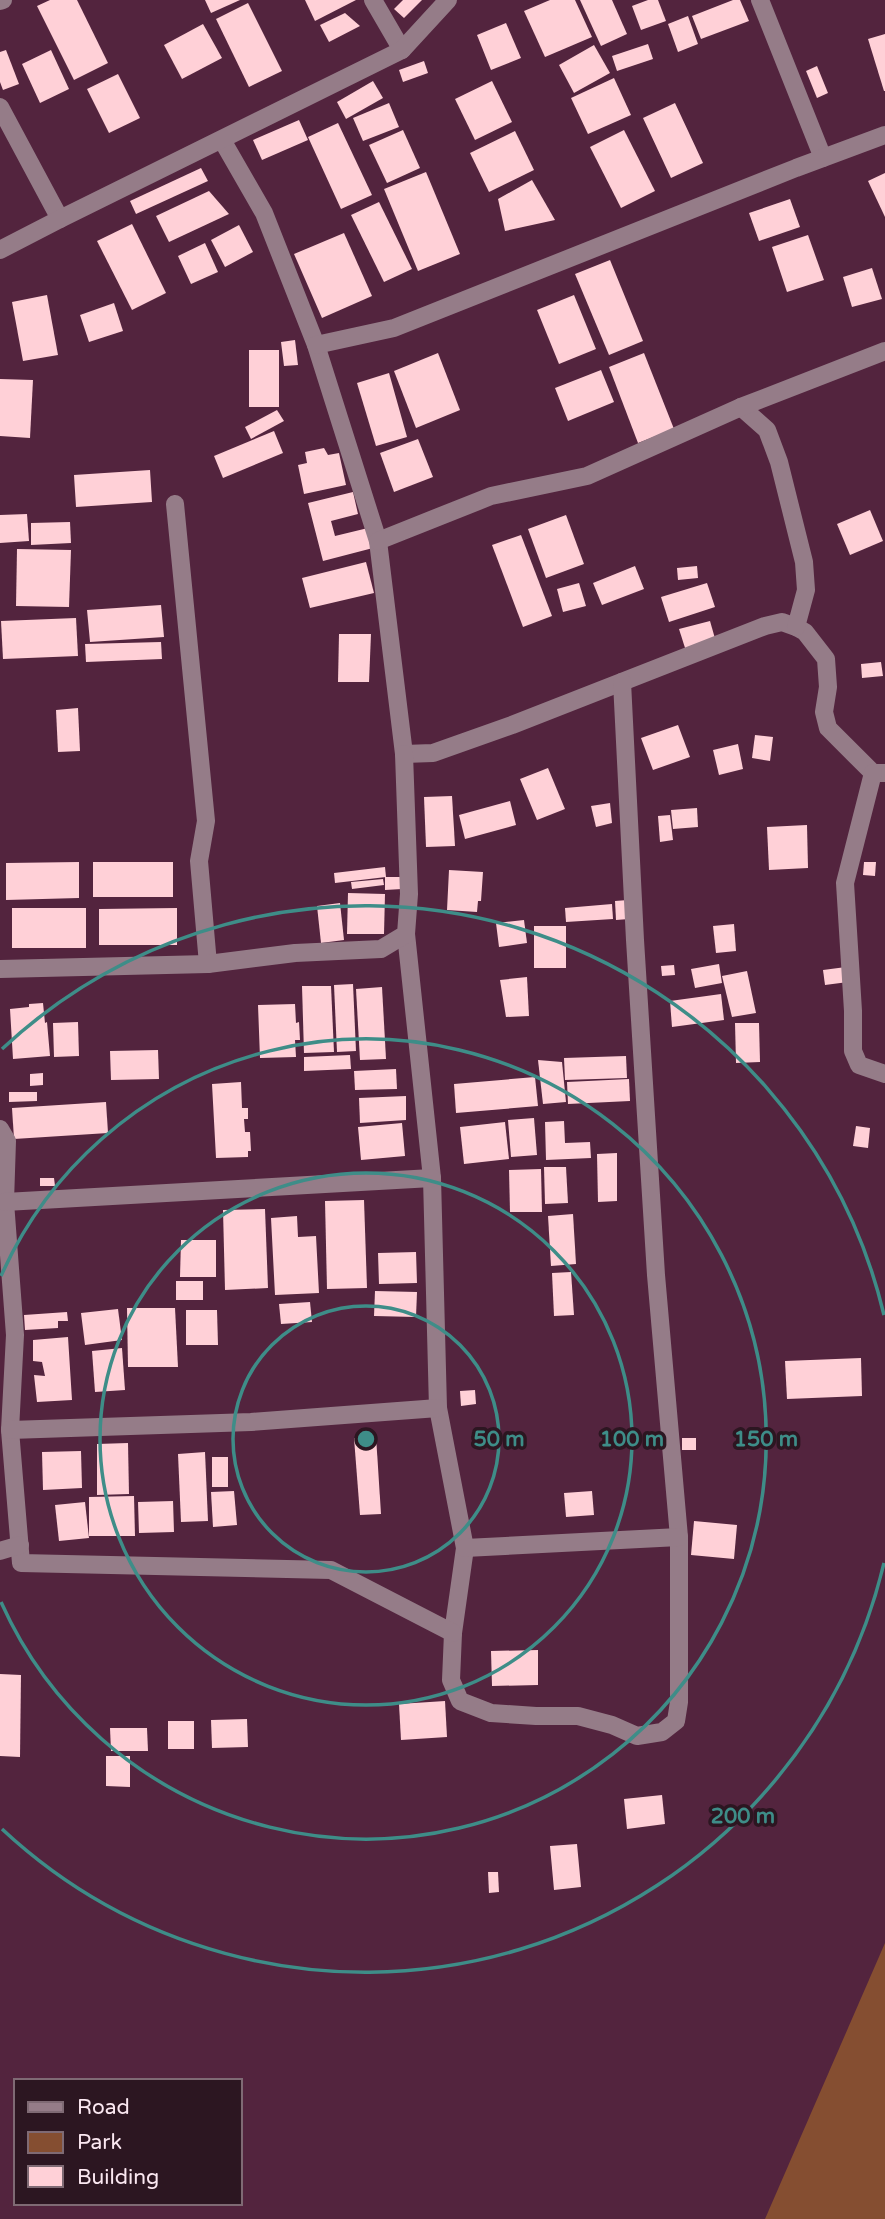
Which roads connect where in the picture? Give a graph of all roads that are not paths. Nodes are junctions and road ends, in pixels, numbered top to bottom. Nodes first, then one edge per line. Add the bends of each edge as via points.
1 (373, 0) edge
2 (448, 0) edge
3 (760, 0) edge
4 (402, 50) junction
5 (0, 107) edge
6 (885, 135) edge
7 (222, 141) junction
8 (823, 158) junction
9 (60, 219) junction
10 (0, 250) edge
11 (316, 345) junction
12 (885, 351) edge
13 (741, 407) junction
14 (176, 504) dead end
15 (379, 541) junction
16 (796, 627) junction
17 (622, 682) junction
18 (404, 754) junction
19 (879, 773) edge
20 (406, 934) junction
21 (208, 964) junction
22 (0, 969) edge
23 (885, 1074) edge
24 (0, 1129) edge
25 (432, 1178) junction
26 (5, 1202) junction
27 (7, 1335) edge
28 (438, 1408) junction
29 (10, 1430) junction
30 (679, 1537) junction
31 (20, 1545) junction
32 (464, 1548) junction
33 (0, 1551) edge
34 (453, 1633) junction

1 - 4 street
2 - 4 street
3 - 8 street
4 - 7 street
5 - 9 street
6 - 8 street
7 - 9 street
7 - 11 street via 264,213
8 - 11 street via 394,328
9 - 10 street
11 - 15 street
12 - 13 street
13 - 15 street via 587,476 491,496
13 - 16 street via 767,430 779,462 804,562 806,590
14 - 21 street via 206,821 199,861
15 - 18 street
16 - 17 street via 782,622 765,626
16 - 19 street via 826,659 824,712 828,728
17 - 18 street via 433,753
17 - 30 street via 656,1275
18 - 20 street
19 - 23 street via 845,883 853,1051 859,1065
20 - 21 street via 381,949
20 - 25 street
21 - 22 street
24 - 26 street via 7,1140
25 - 26 street
25 - 28 street
26 - 27 street
27 - 29 street
28 - 29 street via 251,1422
28 - 32 street
29 - 31 street
30 - 32 street
30 - 34 street via 679,1702 676,1721 662,1732 637,1736 578,1716 491,1713 460,1701 451,1680
31 - 33 street
31 - 34 street via 21,1563 331,1570
32 - 34 street

